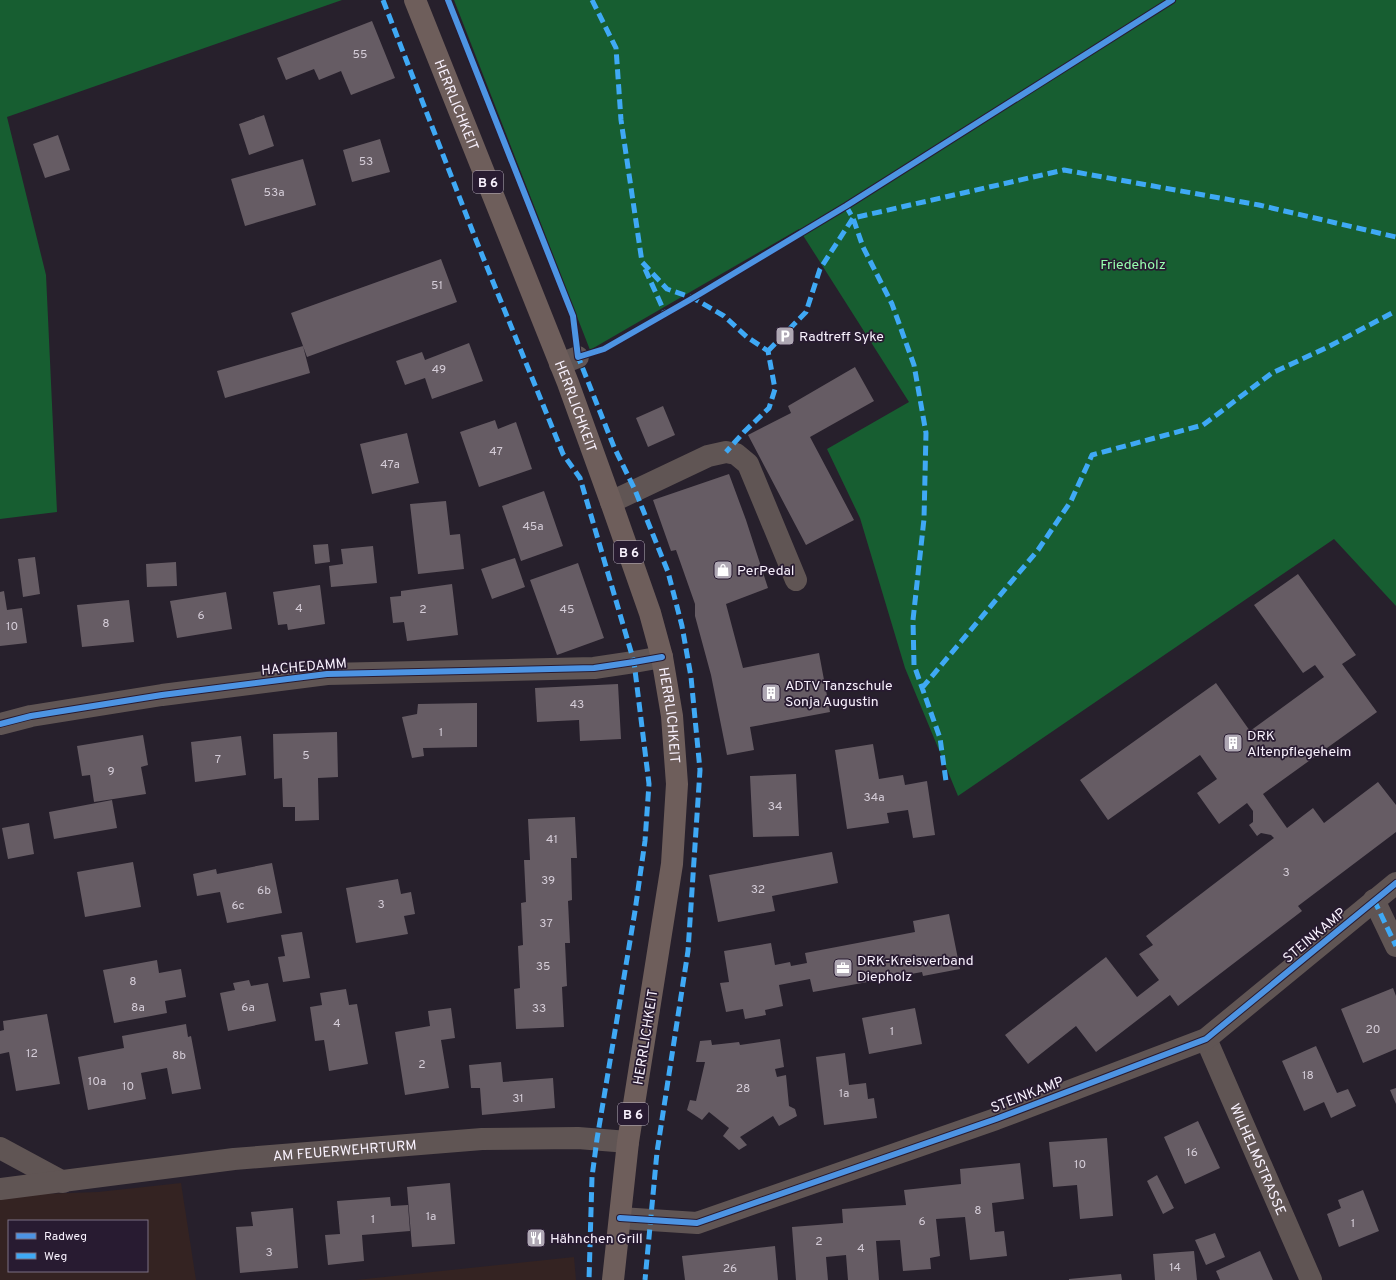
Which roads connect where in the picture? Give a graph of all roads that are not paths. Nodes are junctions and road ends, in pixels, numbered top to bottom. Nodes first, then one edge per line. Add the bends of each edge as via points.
1 (415, 0) edge
2 (611, 502) junction
3 (796, 580) dead end
4 (662, 657) junction
5 (0, 724) edge
6 (1396, 883) edge
7 (1374, 900) junction
8 (1396, 946) edge
9 (1206, 1039) junction
10 (628, 1142) junction
11 (0, 1148) edge
12 (63, 1182) junction
13 (0, 1189) edge
14 (620, 1218) junction
15 (613, 1280) edge
16 (1311, 1280) edge

1 - 2 main road, HERRLICHKEIT / B 6 via 569,360
2 - 3 street via 708,456 726,452 736,454 748,464
2 - 4 main road, HERRLICHKEIT / B 6 via 650,613
4 - 5 street, HACHEDAMM via 594,668 327,674 162,695 31,716
4 - 10 main road, HERRLICHKEIT / B 6 via 672,716 677,784 672,864
6 - 7 street, STEINKAMP
7 - 8 street
7 - 9 street, STEINKAMP
9 - 14 street, STEINKAMP via 996,1119 697,1223
9 - 16 street, WILHELMSTRASSE
10 - 12 street, AM FEUERWEHRTURM via 578,1138 482,1139 234,1159
10 - 14 main road, HERRLICHKEIT / B 6
11 - 12 street
12 - 13 street, AM FEUERWEHRTURM
14 - 15 main road, HERRLICHKEIT / B 6

